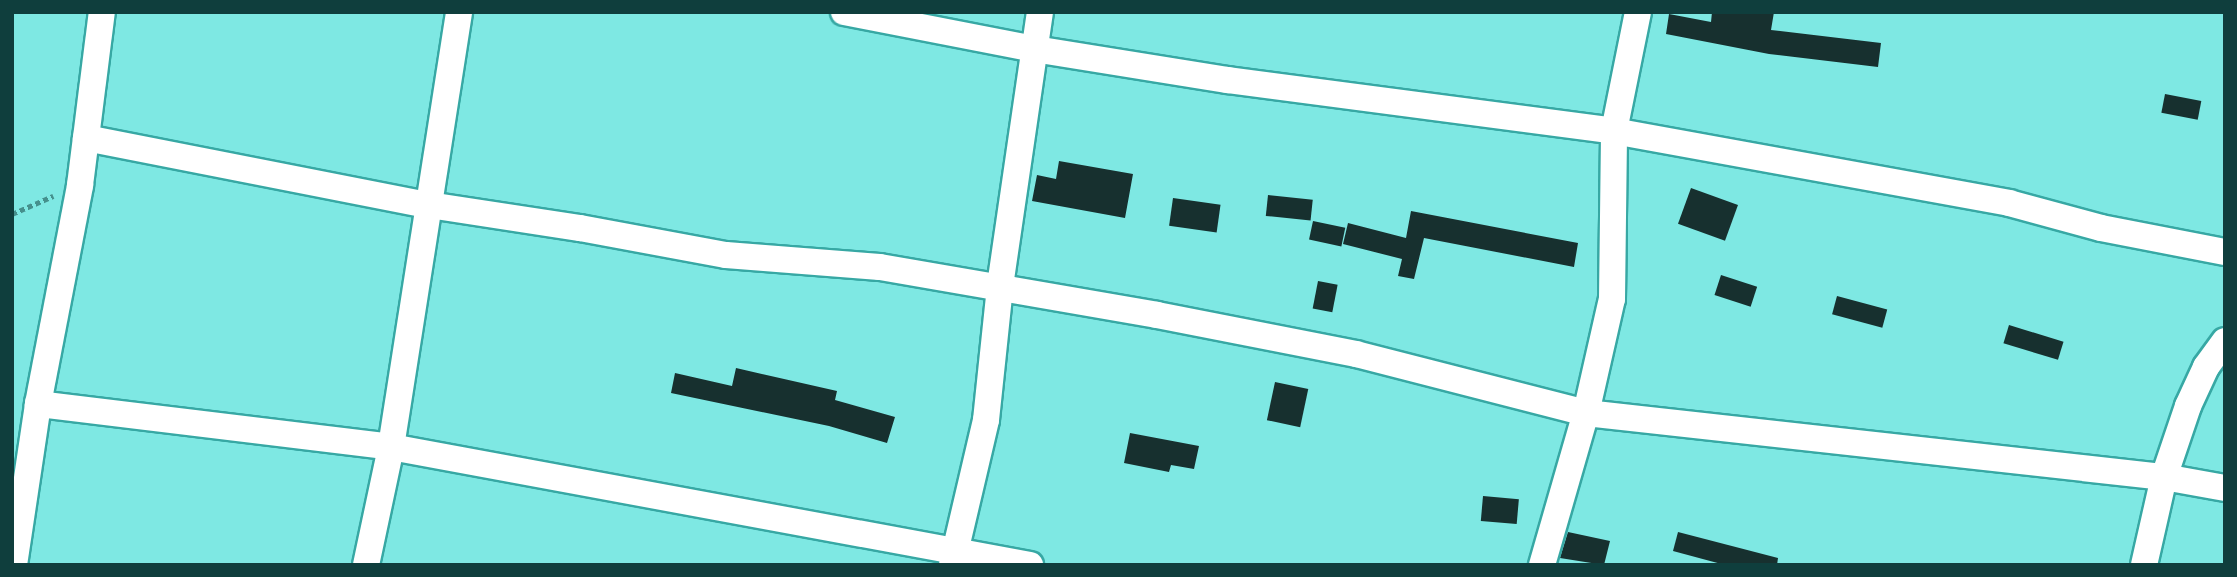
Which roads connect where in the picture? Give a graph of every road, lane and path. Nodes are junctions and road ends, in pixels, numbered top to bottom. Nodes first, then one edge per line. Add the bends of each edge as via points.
1 (102, 12) edge
2 (459, 12) edge
3 (845, 12) edge
4 (1040, 12) edge
5 (1638, 12) edge
6 (1034, 49) junction
7 (1614, 131) junction
8 (86, 138) junction
9 (80, 185) junction
10 (429, 205) junction
11 (12, 214) edge
12 (2225, 252) edge
13 (1000, 286) junction
14 (2225, 341) edge
15 (38, 404) junction
16 (1586, 413) junction
17 (391, 447) junction
18 (2164, 477) junction
19 (2225, 488) edge
20 (954, 557) edge
21 (14, 565) edge
22 (366, 565) edge
23 (1030, 565) edge
24 (1542, 565) edge
25 (2144, 565) edge

1 - 8 street
2 - 10 street
3 - 6 street
4 - 6 street
5 - 7 street
6 - 7 street via 1228,80
6 - 13 street
7 - 12 street via 2009,202 2101,228
7 - 16 street via 1612,299
8 - 9 street
8 - 10 street
9 - 11 path
9 - 15 street
10 - 13 street via 726,255 880,267
10 - 17 street
13 - 16 street via 1356,354
13 - 20 street via 986,420
14 - 18 street via 2206,366 2188,406
15 - 17 street
15 - 21 street
16 - 18 street
16 - 24 street
17 - 20 street
17 - 22 street
18 - 19 street
18 - 25 street
20 - 23 street

